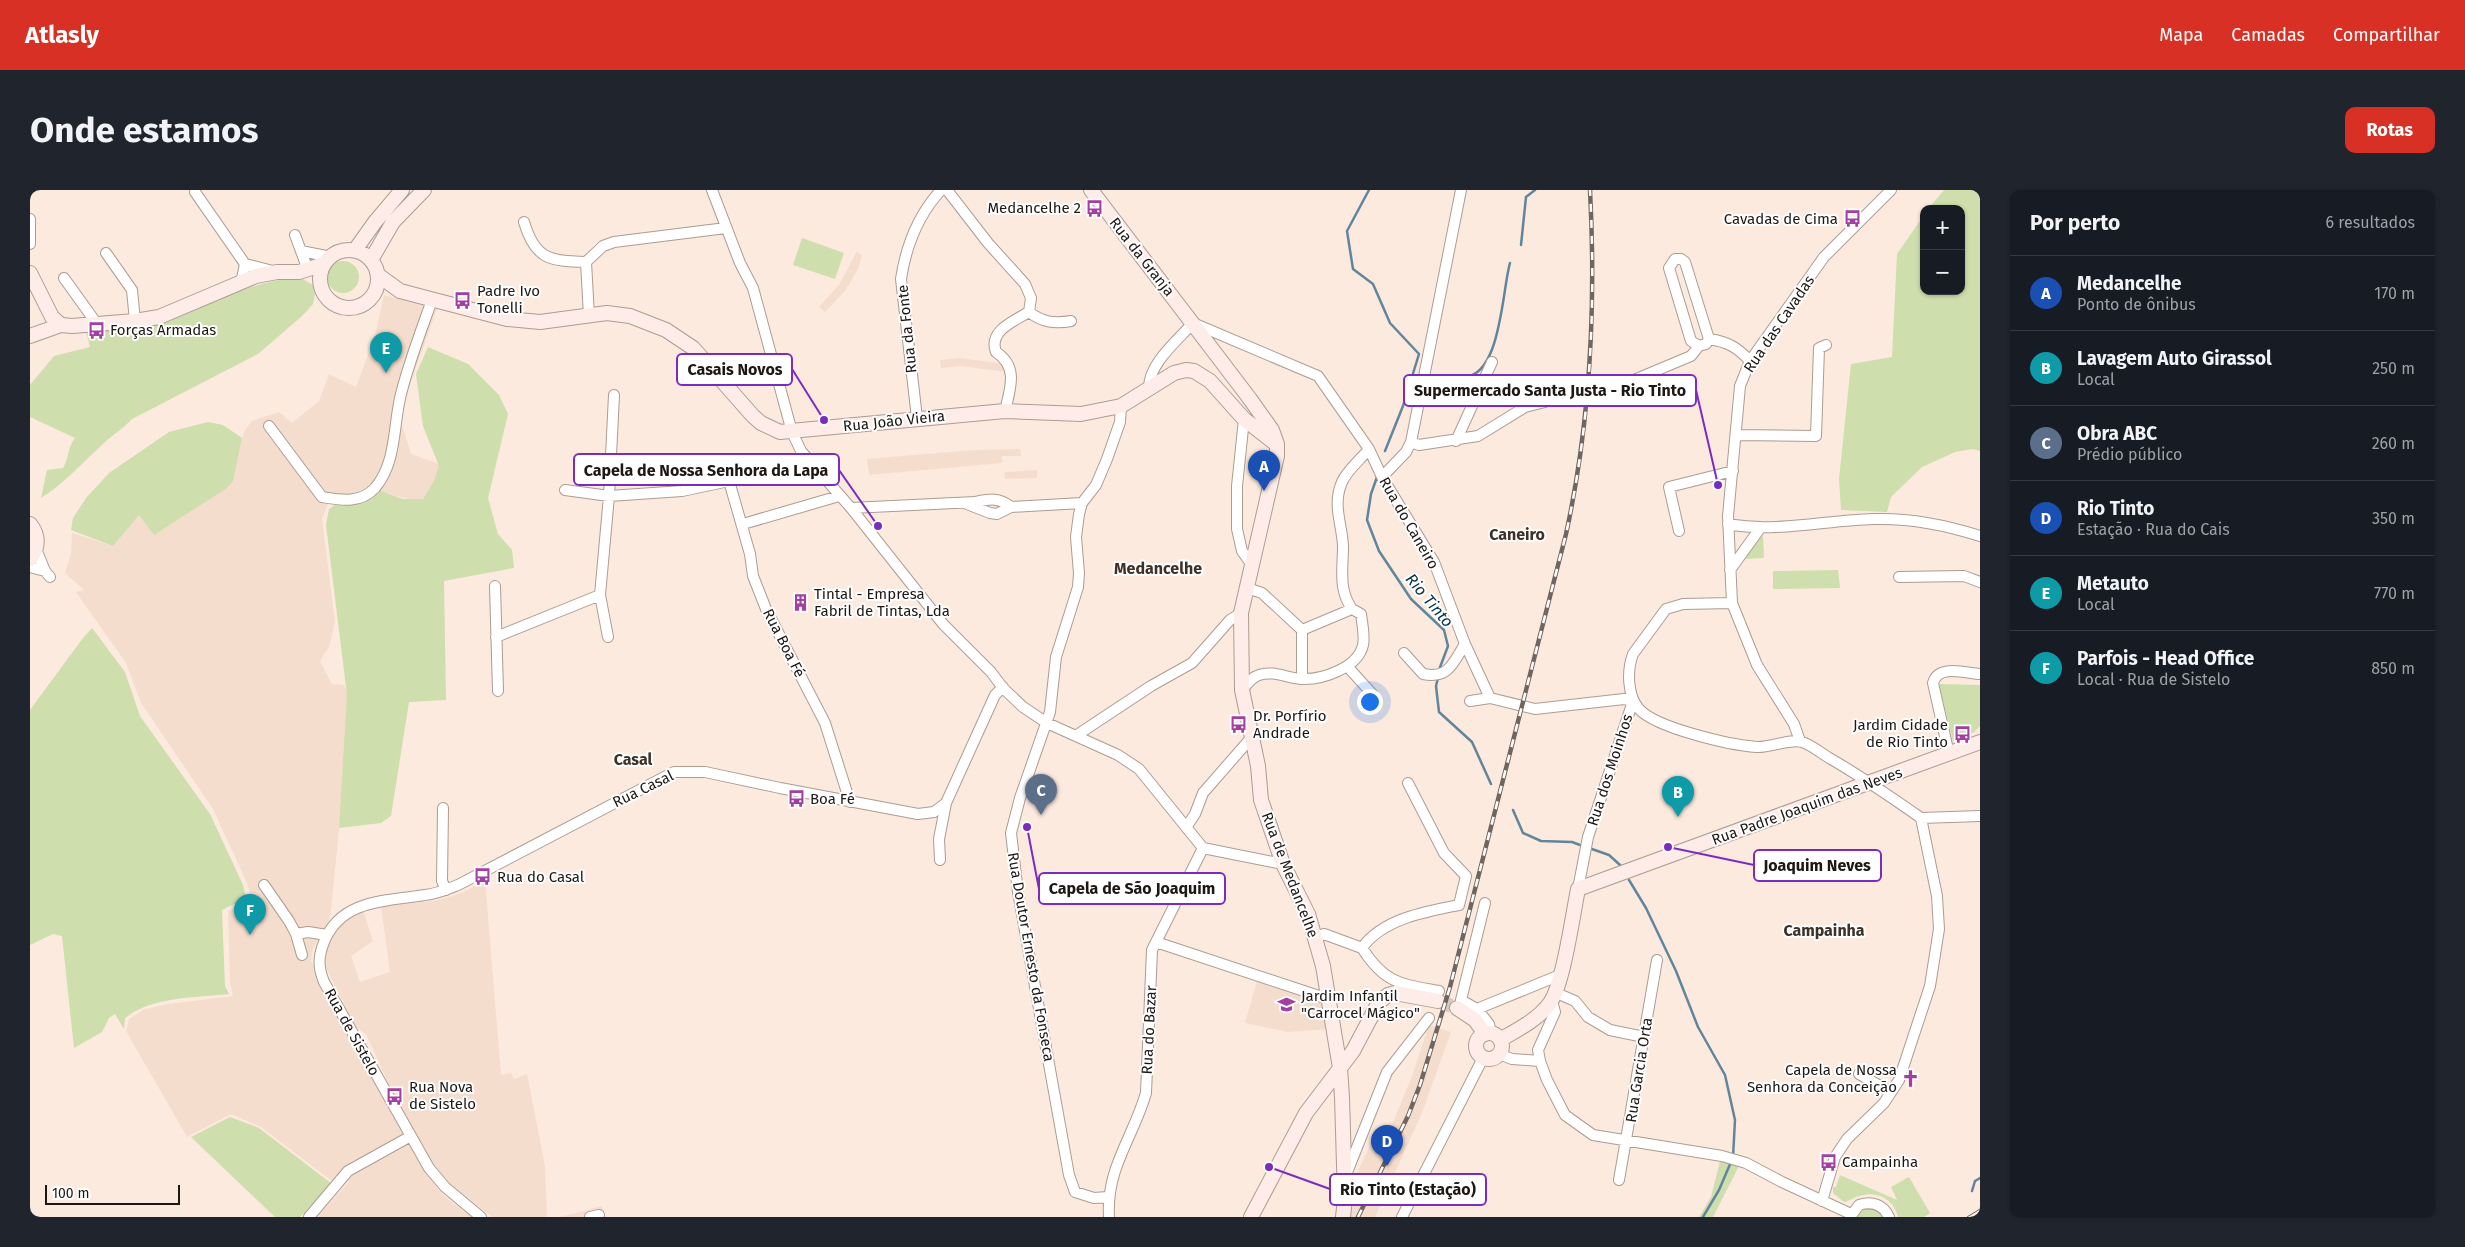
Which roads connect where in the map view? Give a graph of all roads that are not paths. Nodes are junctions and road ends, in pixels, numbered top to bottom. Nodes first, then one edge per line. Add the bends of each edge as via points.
1 (402, 190) edge
2 (424, 190) edge
3 (712, 190) edge
4 (941, 190) edge
5 (947, 190) edge
6 (1091, 190) edge
7 (1461, 190) edge
8 (1891, 190) edge
9 (195, 192) dead end
10 (30, 219) edge
11 (524, 222) dead end
12 (726, 228) junction
13 (295, 235) dead end
14 (30, 244) edge
15 (355, 250) junction
16 (301, 251) junction
17 (106, 253) dead end
18 (328, 260) junction
19 (371, 260) junction
20 (586, 262) junction
21 (245, 264) junction
22 (303, 271) junction
23 (277, 272) junction
24 (30, 273) edge
25 (378, 275) junction
26 (64, 278) dead end
27 (241, 283) junction
28 (321, 285) junction
29 (400, 291) junction
30 (373, 296) junction
31 (432, 300) junction
32 (1028, 312) junction
33 (589, 316) junction
34 (135, 321) junction
35 (1071, 321) dead end
36 (1193, 323) junction
37 (97, 324) junction
38 (61, 325) junction
39 (30, 336) edge
40 (1709, 339) junction
41 (1826, 345) dead end
42 (1699, 346) junction
43 (1750, 361) junction
44 (1492, 362) dead end
45 (1617, 387) dead end
46 (1149, 389) junction
47 (614, 395) dead end
48 (1545, 402) dead end
49 (1121, 406) junction
50 (1005, 411) junction
51 (917, 418) junction
52 (1244, 419) junction
53 (269, 426) dead end
54 (792, 432) junction
55 (1736, 435) junction
56 (1456, 441) junction
57 (1411, 442) junction
58 (1277, 444) junction
59 (1369, 450) junction
60 (807, 458) junction
61 (1733, 471) junction
62 (1382, 477) junction
63 (729, 481) junction
64 (565, 490) dead end
65 (609, 496) junction
66 (839, 496) junction
67 (962, 502) junction
68 (1082, 503) junction
69 (1011, 507) junction
70 (851, 508) junction
71 (30, 524) edge
72 (742, 524) junction
73 (1728, 524) junction
74 (1761, 527) junction
75 (1679, 531) dead end
76 (1980, 536) edge
77 (33, 554) edge
78 (1252, 565) junction
79 (30, 567) edge
80 (1730, 570) junction
81 (1899, 577) dead end
82 (1980, 582) edge
83 (495, 586) dead end
84 (1247, 588) junction
85 (600, 594) junction
86 (1732, 603) junction
87 (1352, 610) junction
88 (1241, 613) junction
89 (1302, 630) junction
90 (496, 636) junction
91 (608, 637) dead end
92 (1465, 644) junction
93 (1404, 653) dead end
94 (1347, 666) junction
95 (1980, 674) edge
96 (1302, 679) junction
97 (1003, 687) junction
98 (1242, 690) junction
99 (498, 691) dead end
100 (1374, 696) dead end
101 (1490, 698) junction
102 (1470, 701) dead end
103 (1633, 701) junction
104 (1046, 723) junction
105 (1077, 735) junction
106 (1251, 738) junction
107 (1800, 741) junction
108 (1980, 742) edge
109 (1949, 754) junction
110 (1871, 782) junction
111 (1408, 783) dead end
112 (850, 802) junction
113 (946, 803) junction
114 (443, 808) dead end
115 (1980, 816) edge
116 (1920, 818) junction
117 (1187, 826) junction
118 (1203, 848) junction
119 (940, 860) dead end
120 (1283, 864) junction
121 (264, 885) dead end
122 (1578, 889) junction
123 (446, 890) junction
124 (1485, 903) dead end
125 (296, 934) junction
126 (327, 935) junction
127 (1316, 936) junction
128 (1156, 944) junction
129 (1362, 948) junction
130 (302, 955) dead end
131 (1657, 960) dead end
132 (1560, 975) junction
133 (1439, 996) joint
134 (1553, 997) junction
135 (1328, 999) junction
136 (1457, 1008) tunnel mouth
137 (1477, 1008) junction
138 (1429, 1018) dead end
139 (1644, 1037) junction
140 (1494, 1040) junction
141 (1483, 1058) junction
142 (1540, 1061) junction
143 (1340, 1068) junction
144 (1859, 1074) dead end
145 (1891, 1092) junction
146 (411, 1136) junction
147 (1627, 1140) junction
148 (1344, 1178) junction
149 (1619, 1180) dead end
150 (1108, 1196) junction
151 (1822, 1201) junction
152 (1851, 1216) edge
153 (309, 1217) edge
154 (481, 1217) edge
155 (1109, 1217) edge
156 (1250, 1217) edge
157 (1343, 1217) edge
158 (1402, 1217) edge
159 (1889, 1217) edge

1 - 15 street
2 - 19 street via 393,222
3 - 12 street
4 - 51 street, Rua da Fonte via 916,226 901,279
5 - 32 street via 1025,284 1031,298
6 - 36 street, Rua da Granja
7 - 57 street
8 - 43 street, Rua das Cavadas via 1824,257
9 - 21 street
10 - 14 street
11 - 20 street via 537,251 558,260
12 - 20 street via 614,242 603,246
12 - 54 street via 753,288
13 - 16 street
15 - 18 street via 346,250
15 - 19 street
16 - 18 street
16 - 22 street
17 - 34 street via 132,290
18 - 22 street
18 - 28 street
19 - 25 street
20 - 33 street
21 - 23 street
21 - 27 street
22 - 23 street
22 - 28 street
23 - 27 street
24 - 38 street via 47,309
25 - 29 street, Rua João Vieira
25 - 30 street via 378,286
26 - 37 street
27 - 34 street via 172,313
28 - 30 street via 331,301 340,306 358,306
29 - 30 street, Rua João Vieira
29 - 31 street, Rua João Vieira
31 - 33 street, Rua João Vieira via 525,321
31 - 53 street via 401,392 392,454 374,488 361,499 343,501 322,497
32 - 35 street via 1050,322
32 - 50 street via 995,337 996,352 1007,362 1011,374
33 - 54 street, Rua João Vieira via 624,314 673,335 693,348 761,423 780,432
34 - 37 street
36 - 46 street via 1153,370
36 - 58 street via 1267,422
36 - 59 street, Rua do Caneiro via 1318,376
37 - 38 street
38 - 39 street
40 - 42 street
40 - 42 street via 1685,262 1675,259 1669,268 1691,341
40 - 43 street via 1736,347
41 - 55 street via 1818,348 1816,436
42 - 45 street via 1691,356
43 - 55 street, Rua das Cavadas via 1740,386
44 - 56 street
46 - 49 street, Rua João Vieira
46 - 52 street, Rua João Vieira via 1174,373 1194,371 1210,381
47 - 65 street
48 - 56 street via 1525,408 1478,436
49 - 50 street, Rua João Vieira via 1081,414
49 - 68 street, Rua Doutor Ernesto da Fonseca via 1120,422 1107,459 1096,485
50 - 51 street, Rua João Vieira
51 - 54 street, Rua João Vieira
52 - 58 street, Rua João Vieira
52 - 78 street via 1237,486 1237,529 1242,551
54 - 60 street
55 - 61 street, Rua das Cavadas
56 - 57 street via 1420,446
57 - 62 street via 1406,452
58 - 78 street, Rua de Medancelhe via 1274,474
59 - 62 street, Rua do Caneiro
59 - 87 street via 1342,480 1336,502 1343,545 1341,579
60 - 63 street
60 - 66 street
61 - 73 street, Rua das Cavadas
61 - 75 street via 1669,488
62 - 92 street, Rua do Caneiro via 1434,562
63 - 65 street via 682,491
63 - 72 street, Rua Boa Fé
64 - 65 street
65 - 85 street
66 - 70 street
66 - 72 street
67 - 69 street via 994,498
67 - 69 street via 997,514
67 - 70 street
68 - 69 street
68 - 104 street, Rua Doutor Ernesto da Fonseca via 1076,537 1078,587 1056,657
70 - 97 street via 943,624
71 - 77 street via 36,534
72 - 112 street, Rua Boa Fé via 753,576 766,609 825,723
73 - 74 street
73 - 80 street, Rua das Cavadas
74 - 76 street via 1874,519 1908,520
74 - 80 street
77 - 79 street via 47,574
78 - 84 street, Rua de Medancelhe
80 - 86 street, Rua das Cavadas
81 - 82 street via 1964,576
83 - 90 street
84 - 88 street, Rua de Medancelhe
84 - 89 street via 1262,593
85 - 90 street
85 - 91 street
86 - 103 street, Rua dos Moinhos via 1684,604 1666,609 1633,654 1630,663
86 - 107 street, Rua das Cavadas via 1756,665 1794,724
87 - 89 street
87 - 94 street via 1361,614 1363,646
88 - 98 street, Rua de Medancelhe
88 - 105 street via 1230,620 1192,663
89 - 96 street
90 - 99 street
92 - 93 street via 1448,671 1436,676 1423,674
92 - 101 street, Rua do Caneiro
94 - 96 street via 1336,672
94 - 100 street
95 - 109 street via 1945,672 1934,678
96 - 98 street via 1259,674
97 - 104 street
97 - 113 street via 996,695
98 - 106 street, Rua de Medancelhe
101 - 102 street
101 - 103 street via 1535,709 1624,699
103 - 107 street via 1640,710 1671,727 1728,744 1759,747
103 - 122 street, Rua dos Moinhos via 1588,837
104 - 105 street
104 - 150 street, Rua Doutor Ernesto da Fonseca via 1011,833 1014,868 1069,1175 1075,1192 1094,1198
105 - 117 street via 1139,769
106 - 117 street via 1203,793
106 - 120 street, Rua de Medancelhe via 1261,800
107 - 110 street
108 - 109 street, Rua Padre Joaquim das Neves
109 - 110 street, Rua Padre Joaquim das Neves
110 - 116 street
110 - 122 street, Rua Padre Joaquim das Neves
111 - 129 street via 1444,853 1466,876 1463,891 1459,905 1384,928 1371,936
112 - 113 street, Rua Casal via 918,814 934,812
112 - 123 street, Rua Casal via 705,772 674,772
113 - 119 street via 939,839
114 - 123 street via 442,872
115 - 116 street
116 - 145 street via 1937,896 1939,929 1930,986 1899,1080
117 - 118 street
118 - 120 street
118 - 128 street, Rua do Bazar
120 - 127 street, Rua de Medancelhe
121 - 125 street
122 - 132 street
123 - 126 street, Rua Casal via 376,901 355,908 338,920
124 - 137 street via 1461,1000
125 - 126 street
125 - 130 street
126 - 146 street, Rua de Sistelo via 318,967 324,982
127 - 129 street via 1324,934
127 - 135 street, Rua de Medancelhe
128 - 135 street
128 - 150 street, Rua do Bazar via 1152,950 1146,1093 1112,1176
129 - 133 street via 1377,967 1398,984
131 - 139 street, Rua Garcia Orta
132 - 134 street
132 - 137 street
133 - 143 street via 1388,995 1379,1002
134 - 139 street via 1575,1001 1588,1017 1610,1030
134 - 140 street via 1537,1016
134 - 142 street via 1555,1012 1538,1050
135 - 143 street, Rua de Medancelhe
136 - 140 street via 1475,1020
137 - 140 street via 1489,1024
138 - 148 street via 1387,1072
139 - 147 street, Rua Garcia Orta
140 - 141 street via 1492,1059
140 - 141 street via 1478,1039 1476,1047
140 - 142 street via 1512,1059
141 - 158 street
142 - 147 street via 1546,1080 1565,1115 1593,1135
143 - 148 street, Rua de Medancelhe
143 - 156 street via 1306,1113
144 - 145 street
145 - 151 street via 1847,1139 1836,1158
146 - 153 street via 348,1171
146 - 154 street, Rua de Sistelo via 429,1168 445,1187
147 - 149 street, Rua Garcia Orta
147 - 151 street via 1746,1162
148 - 157 street, Rua de Medancelhe
150 - 155 street, Rua do Bazar
151 - 152 street
152 - 159 street via 1859,1205 1871,1203 1884,1208

